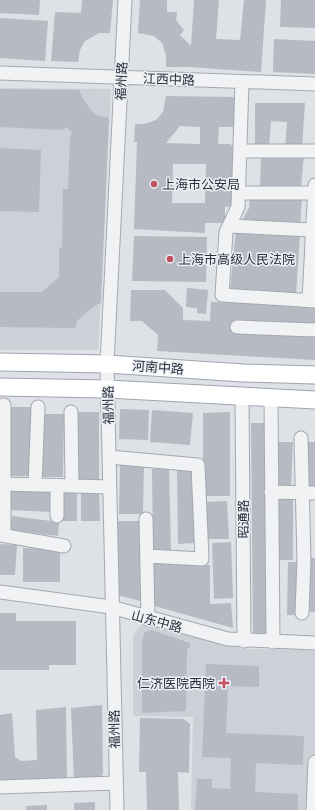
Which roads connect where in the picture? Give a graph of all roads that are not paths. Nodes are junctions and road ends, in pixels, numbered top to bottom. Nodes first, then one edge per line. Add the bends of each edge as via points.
1 (125, 0) edge
2 (0, 73) edge
3 (121, 77) junction
4 (242, 82) junction
5 (315, 84) edge
6 (240, 151) junction
7 (315, 152) edge
8 (315, 185) edge
9 (239, 193) junction
10 (315, 193) edge
11 (229, 226) junction
12 (312, 230) junction
13 (312, 268) edge
14 (312, 300) edge
15 (237, 327) dead end
16 (315, 330) edge
17 (0, 362) edge
18 (107, 364) junction
19 (315, 375) edge
20 (0, 387) edge
21 (107, 389) junction
22 (242, 397) junction
23 (271, 398) junction
24 (315, 400) edge
25 (4, 405) dead end
26 (38, 408) dead end
27 (71, 412) dead end
28 (301, 438) dead end
29 (109, 457) junction
30 (4, 484) junction
31 (35, 485) junction
32 (57, 486) junction
33 (72, 486) junction
34 (109, 487) junction
35 (271, 492) junction
36 (301, 492) junction
37 (315, 493) edge
38 (57, 516) dead end
39 (146, 519) dead end
40 (2, 535) edge
41 (64, 546) dead end
42 (147, 556) junction
43 (0, 592) edge
44 (111, 608) junction
45 (302, 613) dead end
46 (148, 618) junction
47 (244, 641) junction
48 (272, 642) junction
49 (315, 643) edge
50 (315, 762) edge
51 (116, 783) junction
52 (0, 787) edge
53 (117, 810) edge
54 (313, 810) edge

1 - 3 street, 福州路
2 - 3 street, 江西中路
3 - 4 street, 江西中路
3 - 18 street, 福州路
4 - 5 street, 江西中路
4 - 6 street
6 - 7 street
6 - 9 street
8 - 10 street
9 - 10 street
9 - 11 street via 238,207
10 - 12 street
11 - 12 street
11 - 14 street via 226,232 222,295
12 - 13 street
13 - 14 street
15 - 16 street
17 - 18 main road, 河南中路
18 - 19 main road, 河南中路 via 243,374
18 - 21 street, 福州路
20 - 21 main road, 河南中路
21 - 22 main road, 河南中路
21 - 29 street, 福州路
22 - 23 main road, 河南中路
22 - 47 street, 昭通路
23 - 24 main road, 河南中路
23 - 35 street
25 - 30 street
26 - 31 street
27 - 33 street
28 - 36 street
29 - 34 street, 福州路
29 - 42 street via 198,465 202,559
30 - 31 street
30 - 40 street
31 - 32 street
32 - 33 street
32 - 38 street
33 - 34 street
34 - 44 street, 福州路
35 - 36 street
35 - 48 street
36 - 37 street
36 - 45 street via 304,560
39 - 42 street
40 - 41 street
42 - 46 street
43 - 44 street, 山东中路
44 - 46 street, 山东中路
44 - 51 street, 福州路
46 - 47 street, 山东中路
47 - 48 street, 山东中路
48 - 49 street, 山东中路
50 - 54 street
51 - 52 street
51 - 53 street, 福州路

